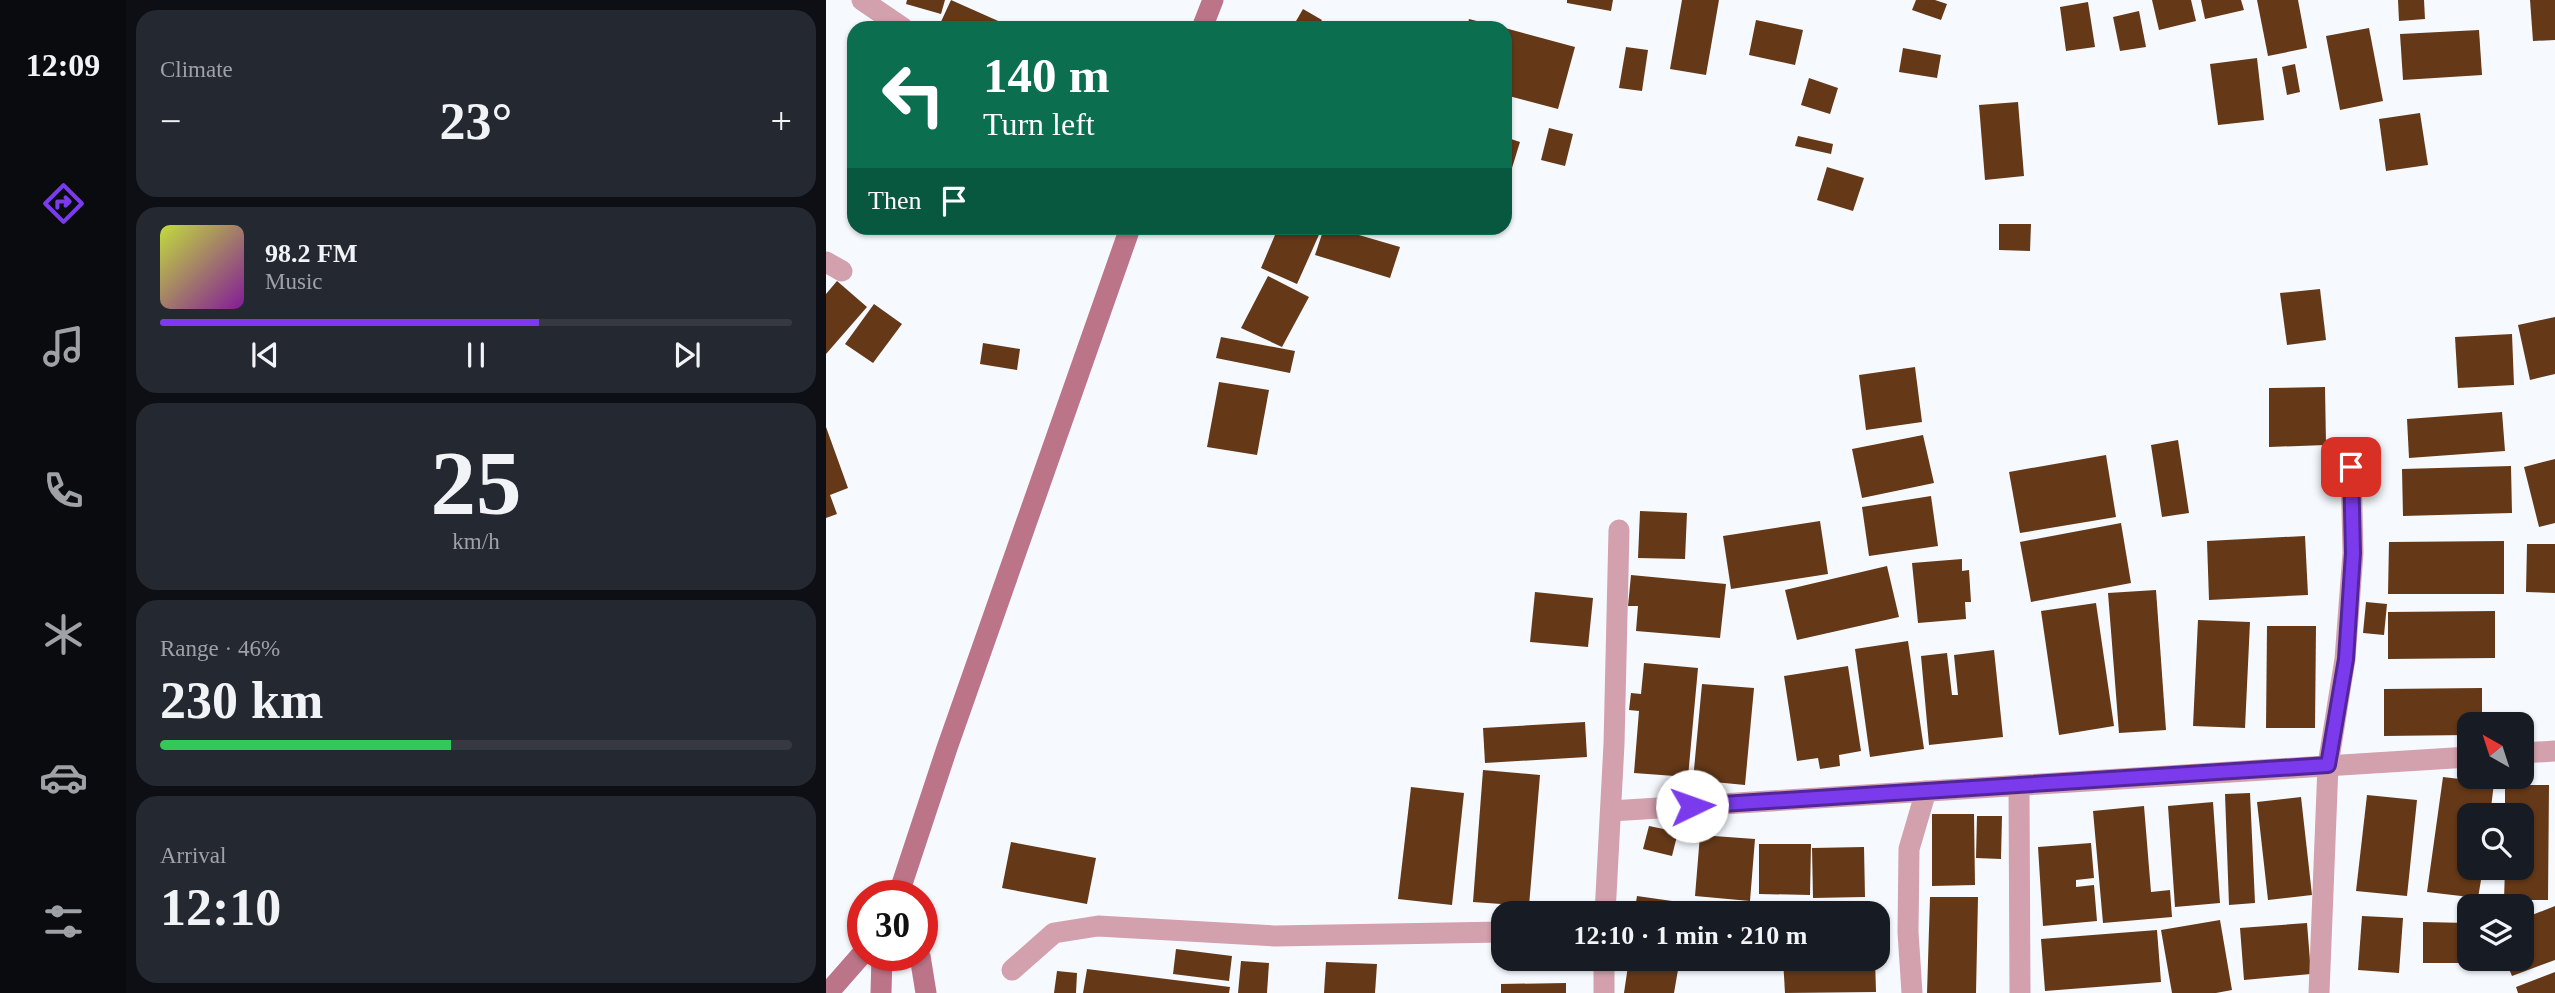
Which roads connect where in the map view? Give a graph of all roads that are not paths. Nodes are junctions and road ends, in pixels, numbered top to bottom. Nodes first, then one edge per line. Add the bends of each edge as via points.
1 (862, 0) edge
2 (1213, 0) edge
3 (892, 21) edge
4 (1205, 21) edge
5 (1128, 235) edge
6 (2351, 467) dead end
7 (1619, 530) dead end
8 (2555, 751) edge
9 (2534, 752) edge
10 (2457, 758) edge
11 (2328, 765) junction
12 (2018, 785) junction
13 (1926, 791) junction
14 (1611, 811) junction
15 (906, 872) junction
16 (903, 880) edge
17 (907, 880) edge
18 (1606, 901) edge
19 (1491, 932) edge
20 (847, 971) edge
21 (865, 971) edge
22 (882, 971) edge
23 (922, 971) edge
24 (1012, 971) dead end
25 (1604, 971) edge
26 (828, 993) edge
27 (848, 993) edge
28 (881, 993) edge
29 (926, 993) edge
30 (1604, 993) edge
31 (1912, 993) edge
32 (2020, 993) edge
33 (2319, 993) edge

1 - 3 street
2 - 4 main road
5 - 15 main road
6 - 11 street via 2353,553 2346,659
7 - 14 street
8 - 9 street
10 - 11 street
11 - 12 street
11 - 33 street
12 - 13 street
12 - 32 street
13 - 14 street
13 - 31 street via 1909,849
14 - 18 street
15 - 16 main road
15 - 17 main road
19 - 24 street via 1275,936 1097,926 1054,933
20 - 26 main road
21 - 27 main road
22 - 28 main road
23 - 29 main road
25 - 30 street

